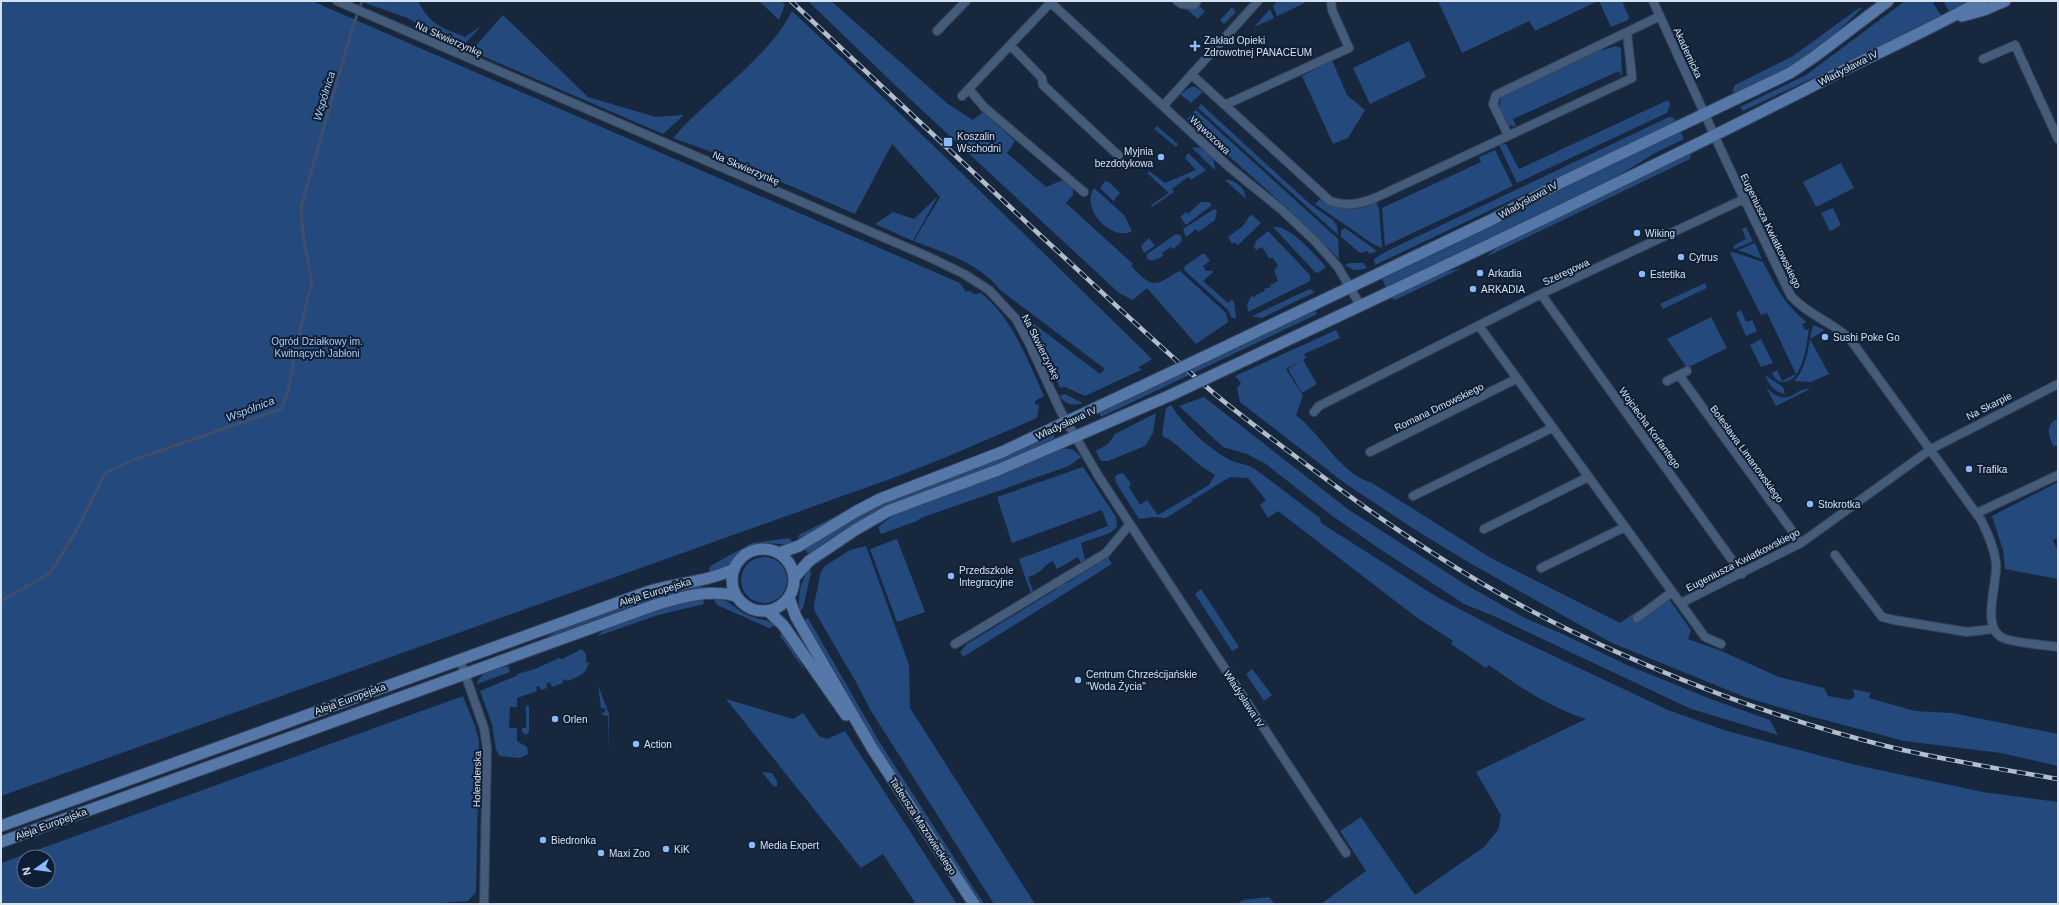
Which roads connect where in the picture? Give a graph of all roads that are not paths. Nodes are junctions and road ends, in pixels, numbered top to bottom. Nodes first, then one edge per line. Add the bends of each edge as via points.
1 (337, 1) edge
2 (966, 1) edge
3 (1177, 1) edge
4 (1198, 1) edge
5 (1258, 1) edge
6 (1331, 1) edge
7 (1653, 1) edge
8 (1888, 1) edge
9 (1981, 1) edge
10 (2005, 1) edge
11 (1050, 2) edge
12 (1660, 16) junction
13 (1948, 20) junction
14 (937, 31) dead end
15 (1627, 32) junction
16 (1010, 45) junction
17 (1983, 59) dead end
18 (1192, 75) junction
19 (969, 89) junction
20 (962, 96) dead end
21 (1164, 105) junction
22 (1225, 105) junction
23 (1705, 113) junction
24 (1508, 135) junction
25 (1715, 136) junction
26 (2058, 139) edge
27 (1119, 156) dead end
28 (1084, 192) dead end
29 (1744, 199) junction
30 (1351, 287) junction
31 (1541, 294) junction
32 (1360, 305) junction
33 (1479, 326) junction
34 (1687, 371) dead end
35 (1678, 376) junction
36 (1516, 379) junction
37 (1667, 381) dead end
38 (2058, 384) edge
39 (1314, 412) dead end
40 (1066, 422) junction
41 (1552, 428) junction
42 (1074, 436) junction
43 (1930, 449) junction
44 (1370, 452) dead end
45 (2058, 475) edge
46 (1588, 477) junction
47 (1413, 496) dead end
48 (1977, 513) junction
49 (1130, 524) junction
50 (1625, 527) junction
51 (1484, 530) dead end
52 (1801, 543) junction
53 (779, 553) junction
54 (1835, 555) dead end
55 (1541, 568) dead end
56 (734, 569) junction
57 (1742, 574) junction
58 (794, 578) junction
59 (1672, 592) junction
60 (736, 596) junction
61 (789, 598) junction
62 (1681, 603) junction
63 (768, 611) junction
64 (1637, 618) dead end
65 (1993, 629) junction
66 (955, 644) dead end
67 (1721, 644) dead end
68 (2058, 646) edge
69 (460, 660) junction
70 (465, 674) junction
71 (872, 748) junction
72 (1, 826) edge
73 (1, 842) edge
74 (1346, 853) dead end
75 (484, 904) edge
76 (974, 904) edge

1 - 40 street, Na Skwierzynkę via 964,274 989,290 1016,319
2 - 14 street
3 - 4 street via 1194,5
5 - 18 street
6 - 22 street via 1332,10 1349,48
7 - 12 street, Akademicka
8 - 23 main road, Władysława IV via 1796,70
9 - 13 main road, Władysława IV
10 - 13 main road
11 - 16 street
11 - 21 street, Wąwozowa
12 - 15 street
12 - 23 street, Akademicka
13 - 25 main road, Władysława IV
15 - 24 street via 1632,78
15 - 24 street via 1496,96 1493,104
16 - 19 street
16 - 27 street via 1042,78 1044,85
17 - 26 street via 2015,45
18 - 21 street
18 - 22 street
19 - 20 street
19 - 28 street via 984,107
21 - 30 street, Wąwozowa via 1229,167 1315,241 1336,264
22 - 24 street via 1323,195 1339,204 1350,205 1368,200
23 - 25 street
23 - 30 main road, Władysława IV
25 - 29 street, Eugeniusza Kwiatkowskiego
25 - 32 main road, Władysława IV
29 - 31 street, Szeregowa
29 - 43 street, Eugeniusza Kwiatkowskiego via 1791,296 1807,311 1850,339
30 - 32 street
30 - 40 main road, Władysława IV, bridge
31 - 33 street, Szeregowa
31 - 57 street, Wojciecha Korfantego
32 - 42 main road, Władysława IV, bridge via 1171,395
33 - 36 street
33 - 39 street, Szeregowa via 1319,406
34 - 35 street
35 - 37 street
35 - 52 street, Bolesława Limanowskiego
36 - 41 street
36 - 44 street, Romana Dmowskiego
38 - 43 street, Na Skarpie
40 - 42 street, Na Skwierzynkę
40 - 53 main road, Władysława IV via 996,455 887,496 799,546
41 - 46 street
41 - 47 street
42 - 49 street, Władysława IV
42 - 58 main road, Władysława IV via 998,470 880,515 809,561
43 - 48 street, Eugeniusza Kwiatkowskiego
43 - 52 street, Eugeniusza Kwiatkowskiego
45 - 48 street
46 - 50 street
46 - 51 street
48 - 65 street, Eugeniusza Kwiatkowskiego via 1991,540 1996,564 1991,615
49 - 66 street via 1106,553
49 - 74 street, Władysława IV
50 - 55 street
50 - 59 street
52 - 57 street, Eugeniusza Kwiatkowskiego
53 - 56 main road via 768,549 752,551 742,557
53 - 58 main road via 790,563
54 - 65 street via 1882,617 1967,632
56 - 60 main road via 732,583
56 - 69 main road, Aleja Europejska via 719,576 647,592
57 - 62 street, Eugeniusza Kwiatkowskiego
58 - 61 main road
59 - 62 street
59 - 64 street
60 - 63 main road via 750,608
60 - 70 main road, Aleja Europejska via 708,593 666,602
61 - 63 main road via 780,606
61 - 71 main road, Tadeusza Mazowieckiego via 796,617
62 - 67 street via 1705,637
63 - 71 main road, Tadeusza Mazowieckiego via 783,625
65 - 68 street via 2004,639
69 - 70 street, Holenderska
69 - 72 main road, Aleja Europejska
70 - 73 main road, Aleja Europejska
70 - 75 street, Holenderska via 484,728 488,748
71 - 76 main road, Tadeusza Mazowieckiego

